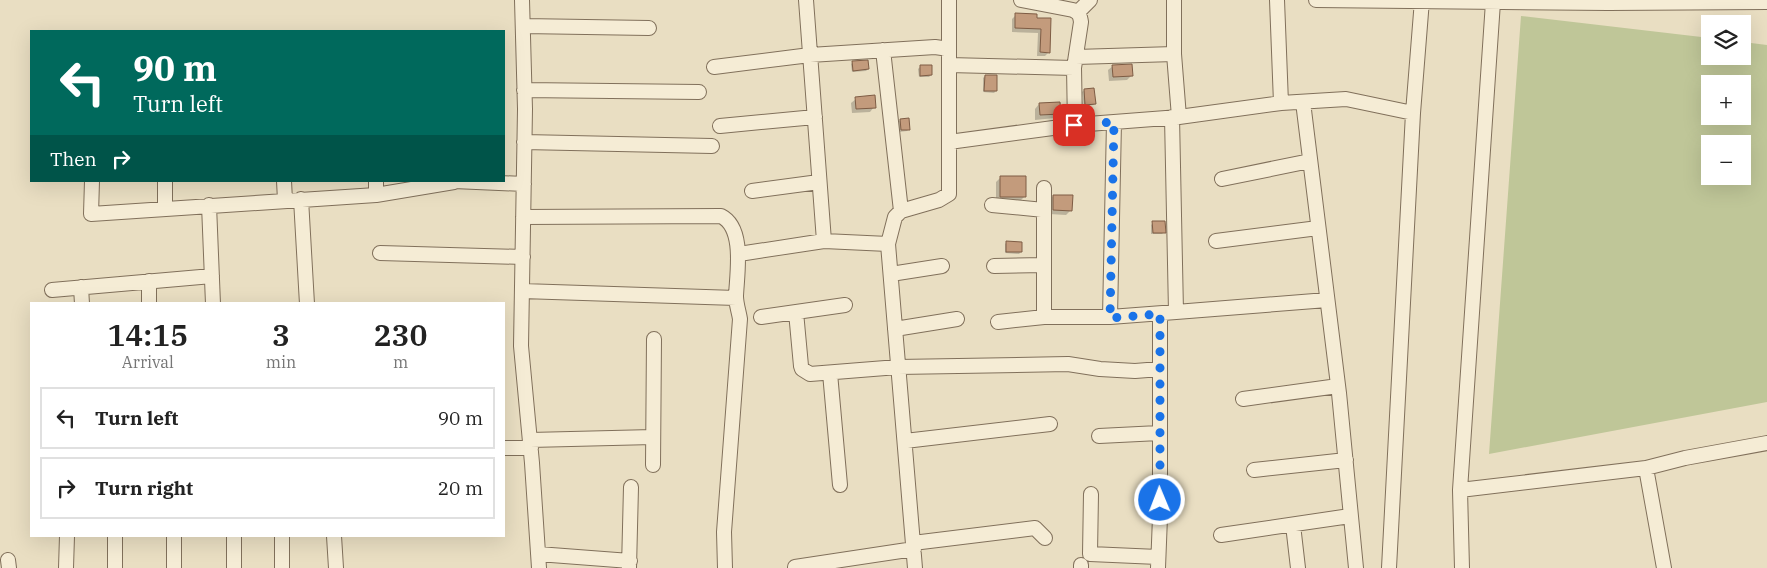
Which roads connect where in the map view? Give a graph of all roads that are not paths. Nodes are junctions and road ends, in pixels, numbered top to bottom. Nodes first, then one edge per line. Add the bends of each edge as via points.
1 (522, 0) edge
2 (806, 0) edge
3 (949, 0) edge
4 (1021, 0) edge
5 (1090, 0) edge
6 (1174, 0) edge
7 (1277, 0) edge
8 (1316, 0) edge
9 (1422, 0) edge
10 (1493, 2) junction
11 (1580, 2) edge
12 (1767, 2) edge
13 (1078, 12) junction
14 (523, 26) junction
15 (649, 28) dead end
16 (949, 49) junction
17 (883, 50) junction
18 (1174, 54) junction
19 (810, 55) junction
20 (1075, 63) junction
21 (949, 65) junction
22 (714, 67) dead end
23 (524, 90) junction
24 (699, 92) dead end
25 (1302, 102) junction
26 (1281, 103) junction
27 (1413, 113) junction
28 (815, 117) junction
29 (1176, 117) junction
30 (1114, 122) junction
31 (1074, 125) junction
32 (720, 126) dead end
33 (524, 142) junction
34 (949, 142) junction
35 (712, 146) dead end
36 (1310, 161) junction
37 (1222, 179) dead end
38 (92, 182) edge
39 (165, 182) edge
40 (284, 182) edge
41 (454, 182) edge
42 (819, 182) junction
43 (524, 184) junction
44 (376, 188) edge
45 (1044, 188) dead end
46 (752, 190) dead end
47 (301, 199) junction
48 (284, 200) junction
49 (209, 205) junction
50 (992, 205) dead end
51 (165, 208) junction
52 (1044, 210) junction
53 (901, 212) junction
54 (523, 217) junction
55 (1318, 228) junction
56 (824, 241) junction
57 (1216, 241) dead end
58 (888, 244) junction
59 (380, 253) dead end
60 (738, 254) junction
61 (523, 257) junction
62 (1044, 265) junction
63 (942, 266) dead end
64 (994, 266) dead end
65 (890, 274) junction
66 (212, 276) junction
67 (149, 281) junction
68 (81, 287) junction
69 (52, 290) dead end
70 (522, 291) junction
71 (736, 298) junction
72 (1327, 300) junction
73 (82, 302) edge
74 (149, 302) edge
75 (213, 302) edge
76 (306, 302) edge
77 (845, 305) dead end
78 (796, 312) junction
79 (1176, 312) junction
80 (1160, 314) junction
81 (761, 316) dead end
82 (1044, 317) junction
83 (1110, 318) junction
84 (957, 319) dead end
85 (998, 322) dead end
86 (895, 330) junction
87 (654, 339) dead end
88 (898, 367) junction
89 (1160, 369) junction
90 (830, 373) junction
91 (1338, 386) junction
92 (1243, 398) dead end
93 (1050, 424) dead end
94 (1159, 433) junction
95 (1099, 436) dead end
96 (653, 438) junction
97 (905, 441) junction
98 (1767, 443) edge
99 (530, 444) junction
100 (505, 448) edge
101 (1346, 460) junction
102 (653, 465) dead end
103 (1646, 468) junction
104 (1254, 470) dead end
105 (840, 485) dead end
106 (631, 487) dead end
107 (1460, 490) junction
108 (1091, 494) dead end
109 (1350, 516) junction
110 (1293, 525) junction
111 (1221, 536) dead end
112 (67, 537) edge
113 (115, 537) edge
114 (174, 537) edge
115 (234, 537) edge
116 (282, 537) edge
117 (334, 537) edge
118 (1045, 538) dead end
119 (914, 546) junction
120 (538, 561) edge
121 (1158, 562) edge
122 (629, 564) edge
123 (795, 567) dead end
124 (66, 568) edge
125 (115, 568) edge
126 (174, 568) edge
127 (234, 568) edge
128 (282, 568) edge
129 (336, 568) edge
130 (725, 568) edge
131 (915, 568) edge
132 (1298, 568) edge
133 (1356, 568) edge
134 (1389, 568) edge
135 (1462, 568) edge
136 (1664, 568) edge

1 - 14 street
2 - 19 street
3 - 16 street
4 - 13 street
5 - 13 street
6 - 18 street
7 - 26 street
8 - 9 street
9 - 10 street
9 - 27 street
10 - 11 street
10 - 107 street
11 - 12 street
13 - 20 street via 1081,22
14 - 15 street
14 - 23 street
16 - 17 street
16 - 21 street
17 - 19 street
17 - 53 street
18 - 20 street
18 - 29 street
19 - 22 street
19 - 28 street
20 - 21 street
20 - 31 street
21 - 34 street
23 - 24 street
23 - 33 street
25 - 26 street
25 - 27 street via 1346,99
25 - 36 street
26 - 29 street
27 - 134 street
28 - 32 street
28 - 42 street
29 - 30 street
29 - 79 street
30 - 31 street
30 - 83 street
31 - 34 street
33 - 35 street
33 - 43 street
34 - 53 street via 949,194
36 - 37 street
36 - 55 street
38 - 51 street via 91,214
39 - 51 street
40 - 48 street
41 - 43 street
41 - 44 street
42 - 46 street
42 - 56 street
43 - 54 street
44 - 47 street
45 - 52 street
47 - 48 street
47 - 76 street
48 - 49 street
49 - 51 street
49 - 66 street
50 - 52 street
52 - 62 street
53 - 58 street via 895,216
54 - 60 street via 721,216 733,226
54 - 61 street
55 - 57 street
55 - 72 street
56 - 58 street
56 - 60 street
58 - 65 street
59 - 61 street
60 - 71 street
61 - 70 street
62 - 64 street
62 - 82 street
63 - 65 street
65 - 86 street
66 - 67 street
66 - 75 street
67 - 68 street
67 - 74 street
68 - 69 street
68 - 73 street
70 - 71 street
70 - 99 street via 521,346
71 - 130 street via 740,319 724,532
72 - 79 street
72 - 91 street
77 - 78 street
78 - 81 street
78 - 90 street via 802,370 810,374
79 - 80 street
80 - 83 street
80 - 89 street
82 - 83 street
82 - 85 street
84 - 86 street
86 - 88 street
87 - 96 street
88 - 89 street via 1068,364 1135,372
88 - 90 street
88 - 97 street
89 - 94 street
90 - 105 street
91 - 92 street
91 - 101 street
93 - 97 street
94 - 95 street
94 - 121 street
96 - 99 street
96 - 102 street
97 - 119 street
98 - 103 street
99 - 100 street
99 - 120 street
101 - 104 street
101 - 109 street
103 - 107 street
103 - 136 street
106 - 122 street
107 - 135 street
108 - 121 street via 1090,554
109 - 110 street
109 - 133 street
110 - 111 street
110 - 132 street
112 - 124 street
113 - 125 street
114 - 126 street
115 - 127 street
116 - 128 street
117 - 129 street
118 - 119 street via 1036,528
119 - 123 street
119 - 131 street
120 - 122 street

